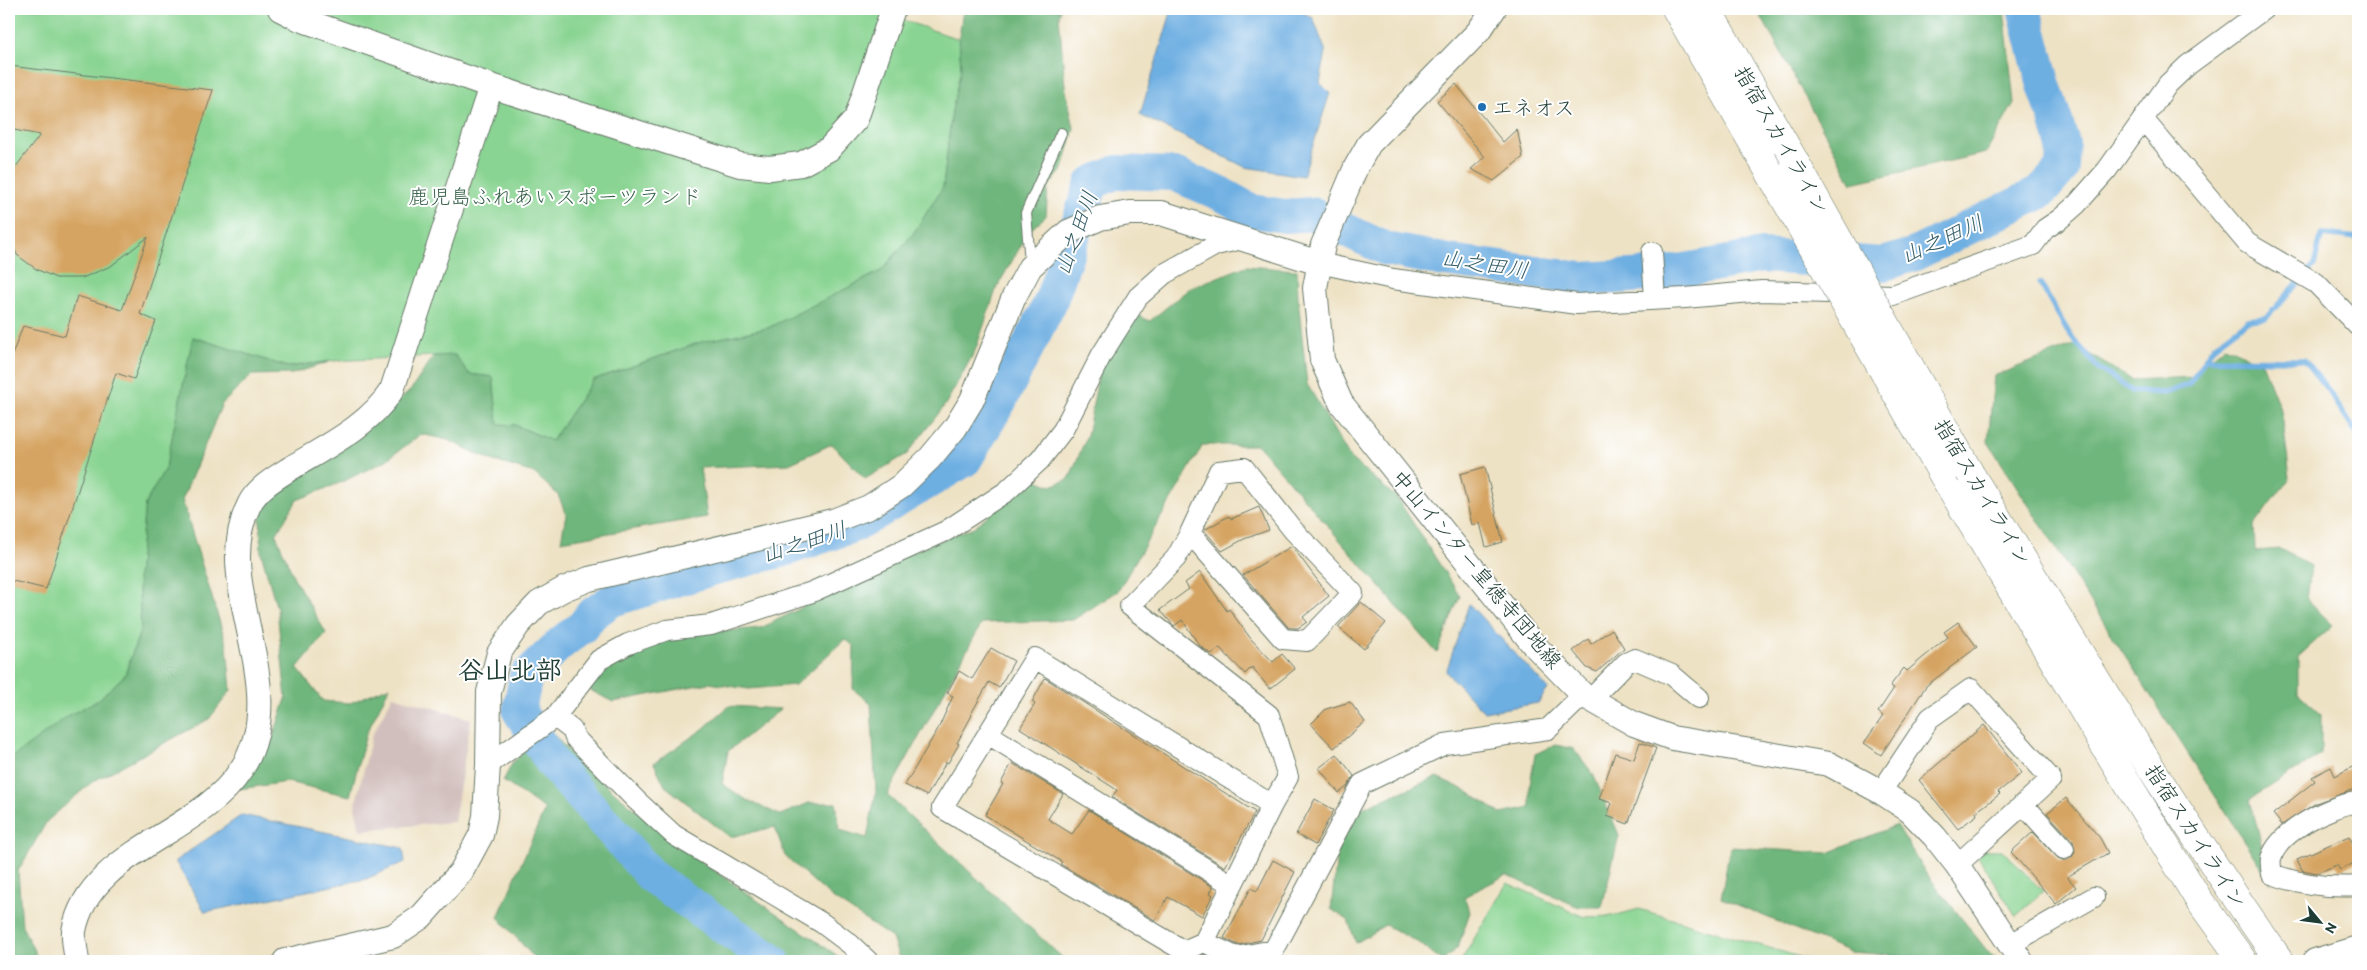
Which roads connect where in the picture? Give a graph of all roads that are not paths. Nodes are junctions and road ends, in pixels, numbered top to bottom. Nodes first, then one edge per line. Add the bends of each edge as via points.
1 (280, 9) edge
2 (893, 9) edge
3 (1676, 9) edge
4 (1707, 9) edge
5 (2264, 9) edge
6 (1487, 12) edge
7 (491, 86) junction
8 (2143, 119) junction
9 (1061, 133) dead end
10 (1242, 239) junction
11 (1652, 252) dead end
12 (1321, 254) junction
13 (1035, 262) junction
14 (1655, 300) junction
15 (2358, 326) edge
16 (1190, 533) junction
17 (1587, 697) junction
18 (1699, 698) dead end
19 (549, 722) junction
20 (988, 734) junction
21 (488, 765) junction
22 (1881, 792) junction
23 (2358, 802) edge
24 (2023, 804) junction
25 (1272, 806) junction
26 (2064, 849) dead end
27 (1957, 865) junction
28 (1232, 885) junction
29 (2358, 886) edge
30 (2094, 897) dead end
31 (1204, 942) junction
32 (2358, 948) edge
33 (2015, 953) edge
34 (2318, 960) edge
35 (77, 961) edge
36 (286, 961) edge
37 (868, 961) edge
38 (2243, 961) edge
39 (2280, 961) edge

1 - 7 street via 300,19
2 - 7 street via 856,119 829,149 801,164 770,168 740,165
3 - 38 main road, 指宿スカイライン, bridge via 1943,476 2189,883
4 - 39 main road, 指宿スカイライン, bridge via 1971,475 2127,732
5 - 8 street via 2188,65 2168,84
6 - 12 street, 中山インター皇徳寺団地線 via 1471,39 1369,144 1336,213
7 - 35 street via 392,390 381,407 358,426 271,480 250,504 241,529 238,562 260,694 259,719 251,749 241,769 222,793 192,817 113,868 82,905 74,933
8 - 14 street via 2107,170 2077,204 2044,229 2033,244 1960,272 1893,295 1762,291
8 - 15 street via 2247,243 2316,283
9 - 13 lane via 1026,214
10 - 12 street
10 - 13 street via 1161,213 1130,213 1100,218 1068,232
10 - 19 street via 1216,245 1164,274 1138,297 1102,354 1063,430 1040,460 1007,491 946,531 812,592 711,626 667,630 628,644 599,660
11 - 14 street
12 - 14 street via 1393,279 1577,304
12 - 17 street, 中山インター皇徳寺団地線 via 1315,288 1322,360 1341,403 1534,644
13 - 21 street via 1014,297 972,400 955,428 901,486 869,507 833,522 589,579 539,604 518,625 499,653 489,692
16 - 16 street via 1219,471 1244,468 1293,530 1353,593 1307,641 1283,640
16 - 25 street via 1176,558 1130,606 1269,715 1288,777
17 - 18 street via 1635,659 1672,675
17 - 22 street, 中山インター皇徳寺団地線 via 1634,724 1672,738 1829,764
17 - 31 street via 1548,729 1445,744 1362,784 1274,950 1236,957
19 - 21 street
19 - 37 street via 572,730 575,738 674,835 822,923
20 - 25 street via 1035,658
20 - 28 street
20 - 31 street via 942,808 1184,951
21 - 36 street via 481,835 461,872 421,917 392,936
22 - 24 street via 1930,718 1971,690 2051,779
22 - 27 street, 中山インター皇徳寺団地線 via 1910,811
23 - 29 street via 2343,804 2303,824 2286,837 2270,860 2272,874 2292,881
24 - 26 street
24 - 27 street
25 - 28 street
27 - 33 street, 中山インター皇徳寺団地線
28 - 31 street
30 - 33 street
32 - 34 street

